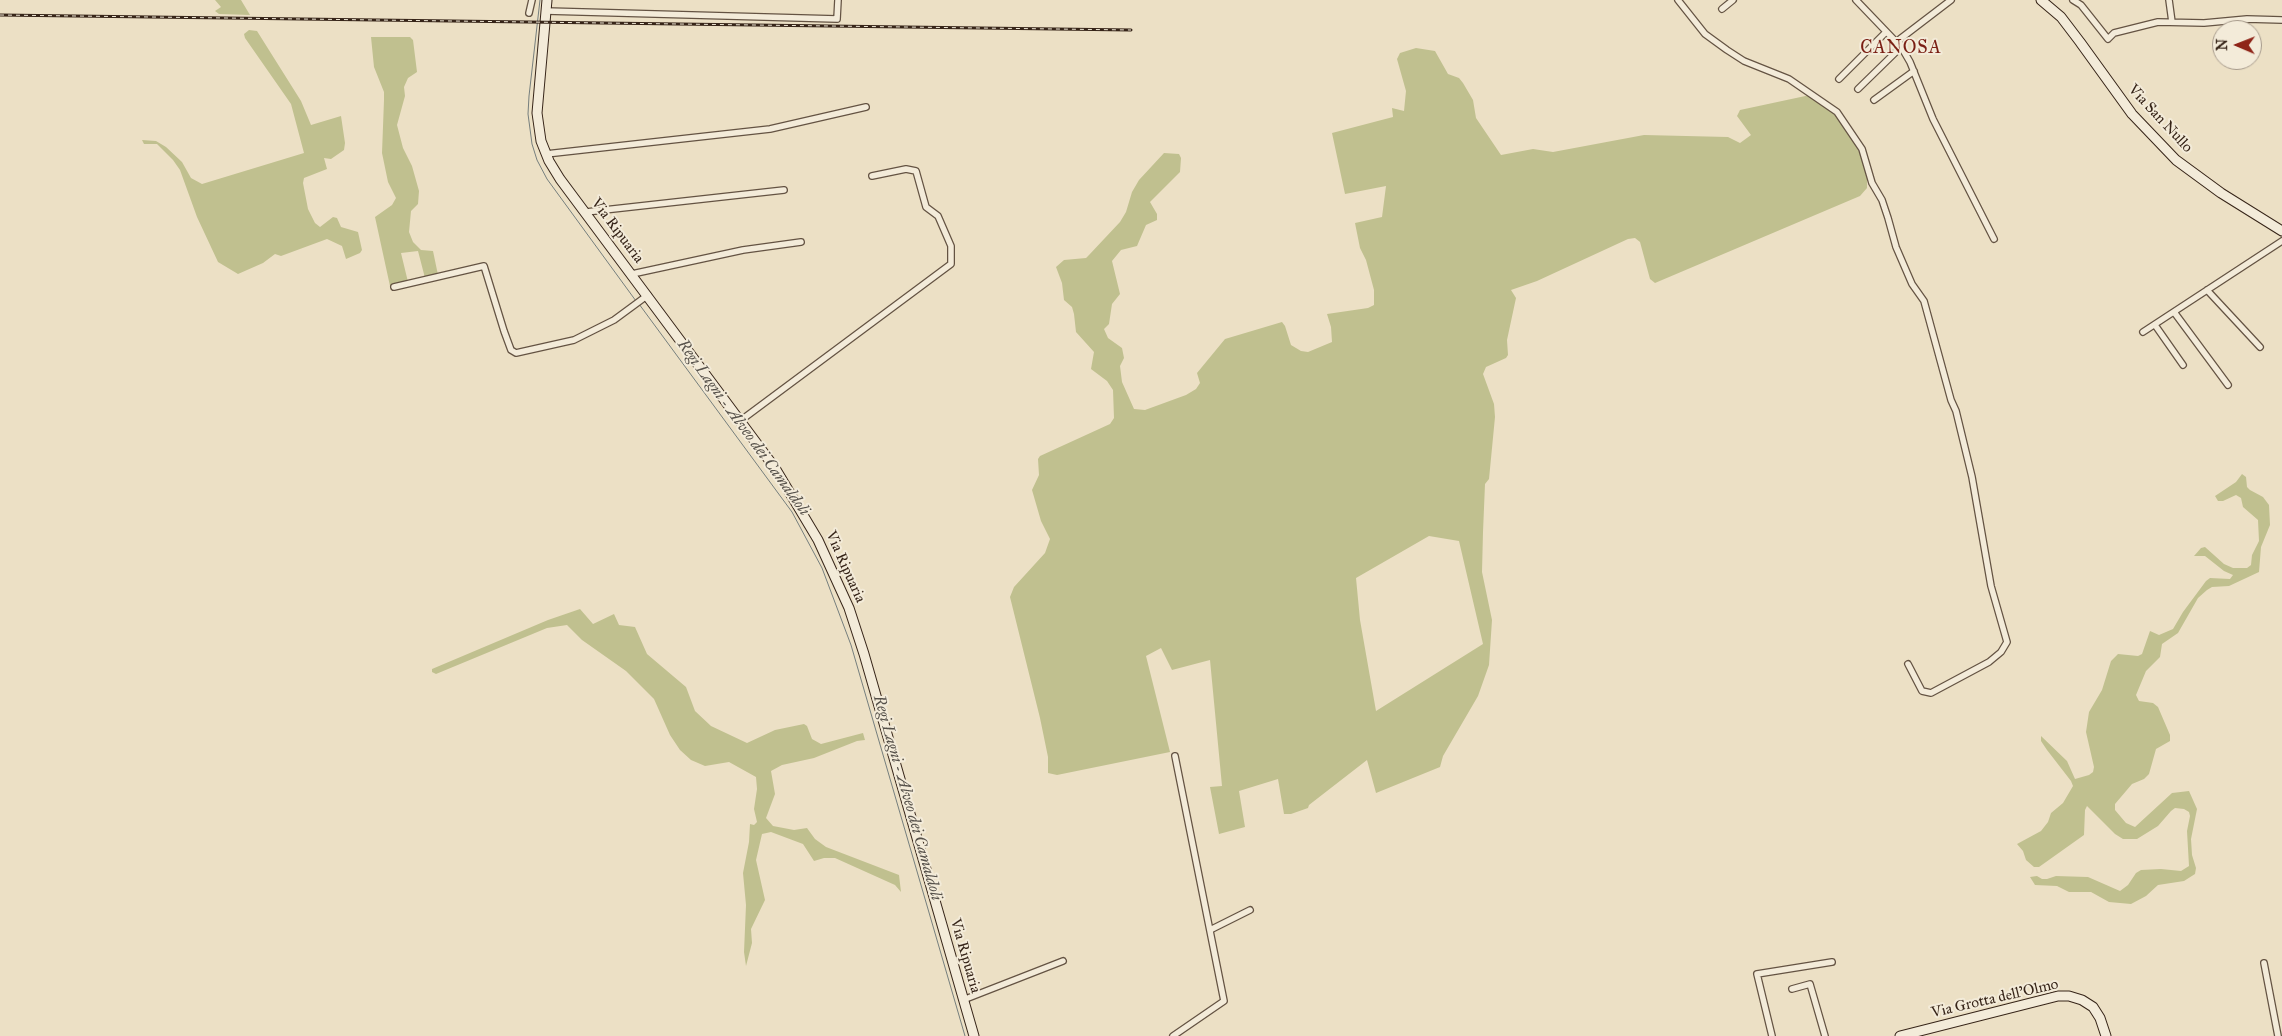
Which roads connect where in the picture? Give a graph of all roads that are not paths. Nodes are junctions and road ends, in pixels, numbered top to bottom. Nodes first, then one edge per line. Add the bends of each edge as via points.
1 (532, 0) edge
2 (547, 0) edge
3 (838, 0) edge
4 (1678, 0) edge
5 (1733, 0) edge
6 (1856, 0) edge
7 (1951, 0) edge
8 (2041, 0) edge
9 (2073, 0) edge
10 (2169, 0) edge
11 (1722, 9) dead end
12 (546, 11) junction
13 (529, 13) dead end
14 (2282, 20) edge
15 (2172, 22) junction
16 (1886, 32) junction
17 (1901, 47) junction
18 (1914, 71) junction
19 (1839, 79) dead end
20 (1858, 89) dead end
21 (1874, 100) dead end
22 (866, 107) dead end
23 (546, 154) junction
24 (872, 176) dead end
25 (784, 190) dead end
26 (586, 212) junction
27 (2282, 231) edge
28 (1994, 239) dead end
29 (2282, 241) edge
30 (802, 242) dead end
31 (632, 274) junction
32 (394, 287) dead end
33 (2207, 290) junction
34 (646, 297) junction
35 (2174, 312) junction
36 (2155, 325) junction
37 (2143, 332) dead end
38 (2260, 347) dead end
39 (2182, 364) dead end
40 (2228, 385) dead end
41 (740, 421) junction
42 (1908, 664) dead end
43 (1175, 756) dead end
44 (1250, 910) dead end
45 (1210, 930) junction
46 (1063, 961) dead end
47 (1832, 962) dead end
48 (2264, 963) dead end
49 (1792, 990) dead end
50 (964, 1000) junction
51 (974, 1036) edge
52 (1173, 1036) edge
53 (1772, 1036) edge
54 (1825, 1036) edge
55 (1900, 1036) edge
56 (2106, 1036) edge
57 (2278, 1036) edge

1 - 13 street
2 - 12 street, Via Ripuaria
3 - 12 street via 837,19
4 - 42 street via 1705,34 1727,50 1744,61 1788,79 1837,112 1862,149 1896,247 1912,284 1924,301 1956,411 1972,477 1991,586 2008,642 1989,662 1930,693 1922,691
5 - 11 street
6 - 16 street
7 - 17 street via 1900,39
8 - 27 street, Via San Nullo via 2061,17 2132,114 2176,160 2220,193
9 - 15 street via 2081,5 2108,39 2114,33 2158,22
10 - 15 street
12 - 23 street, Via Ripuaria via 537,113
14 - 15 street
16 - 17 street
16 - 19 street
17 - 18 street
17 - 20 street
18 - 21 street
18 - 28 street via 1933,119
22 - 23 street via 770,130
23 - 26 street, Via Ripuaria via 560,179
24 - 41 street via 906,169 916,172 926,207 938,216 951,246 951,264
25 - 26 street
26 - 31 street, Via Ripuaria
29 - 33 street
30 - 31 street via 743,250
31 - 34 street, Via Ripuaria
32 - 34 street via 484,266 504,331 511,350 516,353 574,340 614,320
33 - 35 street
33 - 38 street
34 - 41 street, Via Ripuaria
35 - 36 street
35 - 40 street
36 - 37 street
36 - 39 street
41 - 50 street, Via Ripuaria via 797,501 849,608
43 - 45 street
44 - 45 street
45 - 52 street via 1224,1001
46 - 50 street
47 - 53 street via 1757,974
48 - 57 street
49 - 54 street via 1810,984
50 - 51 street, Via Ripuaria
55 - 56 street, Via Grotta dell'Olmo via 2058,996 2082,1000 2093,1007

